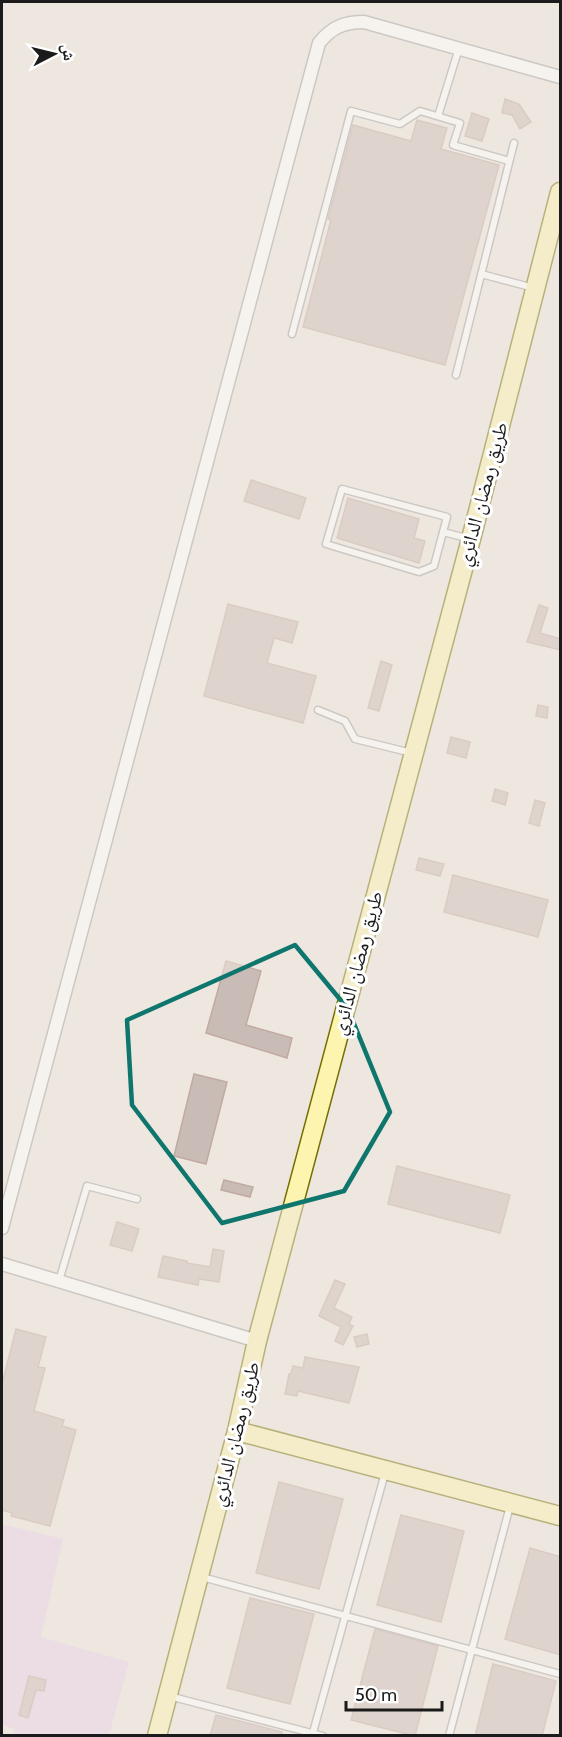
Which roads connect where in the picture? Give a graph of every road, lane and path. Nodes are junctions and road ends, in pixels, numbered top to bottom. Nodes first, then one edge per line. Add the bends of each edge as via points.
1 (459, 47) junction
2 (561, 76) edge
3 (438, 116) junction
4 (514, 143) dead end
5 (509, 161) junction
6 (561, 192) edge
7 (481, 274) junction
8 (535, 288) junction
9 (292, 334) dead end
10 (456, 375) dead end
11 (443, 532) junction
12 (471, 539) junction
13 (318, 710) dead end
14 (412, 753) junction
15 (137, 1199) dead end
16 (2, 1228) edge
17 (2, 1264) edge
18 (58, 1281) junction
19 (257, 1341) junction
20 (237, 1431) junction
21 (386, 1470) junction
22 (511, 1503) junction
23 (561, 1516) edge
24 (199, 1577) junction
25 (345, 1615) junction
26 (472, 1649) junction
27 (561, 1674) edge
28 (167, 1695) junction
29 (312, 1734) edge
30 (157, 1736) edge
31 (323, 1736) edge
32 (449, 1736) edge

1 - 2 street
1 - 3 lane
1 - 16 street via 364,22 338,25 319,43
3 - 5 lane via 460,123 453,145
3 - 9 lane via 420,111 400,124 351,111
4 - 5 lane
5 - 7 lane
6 - 8 street, طريق رمضان الدائري
7 - 8 lane
7 - 10 lane
8 - 12 street, طريق رمضان الدائري
11 - 11 lane via 447,517 342,489 326,544 419,572 434,566
11 - 12 lane
12 - 14 street, طريق رمضان الدائري
13 - 14 lane via 345,721 355,739
14 - 19 street, طريق رمضان الدائري
15 - 18 lane via 87,1186
17 - 18 street
18 - 19 street
19 - 20 street, طريق رمضان الدائري
20 - 21 street
20 - 24 street, طريق رمضان الدائري
21 - 22 street
21 - 25 lane
22 - 23 street
22 - 26 lane
24 - 25 lane
24 - 28 street, طريق رمضان الدائري
25 - 26 lane
25 - 29 lane
26 - 27 lane
26 - 32 lane
28 - 29 lane
28 - 30 street, طريق رمضان الدائري
29 - 31 lane

